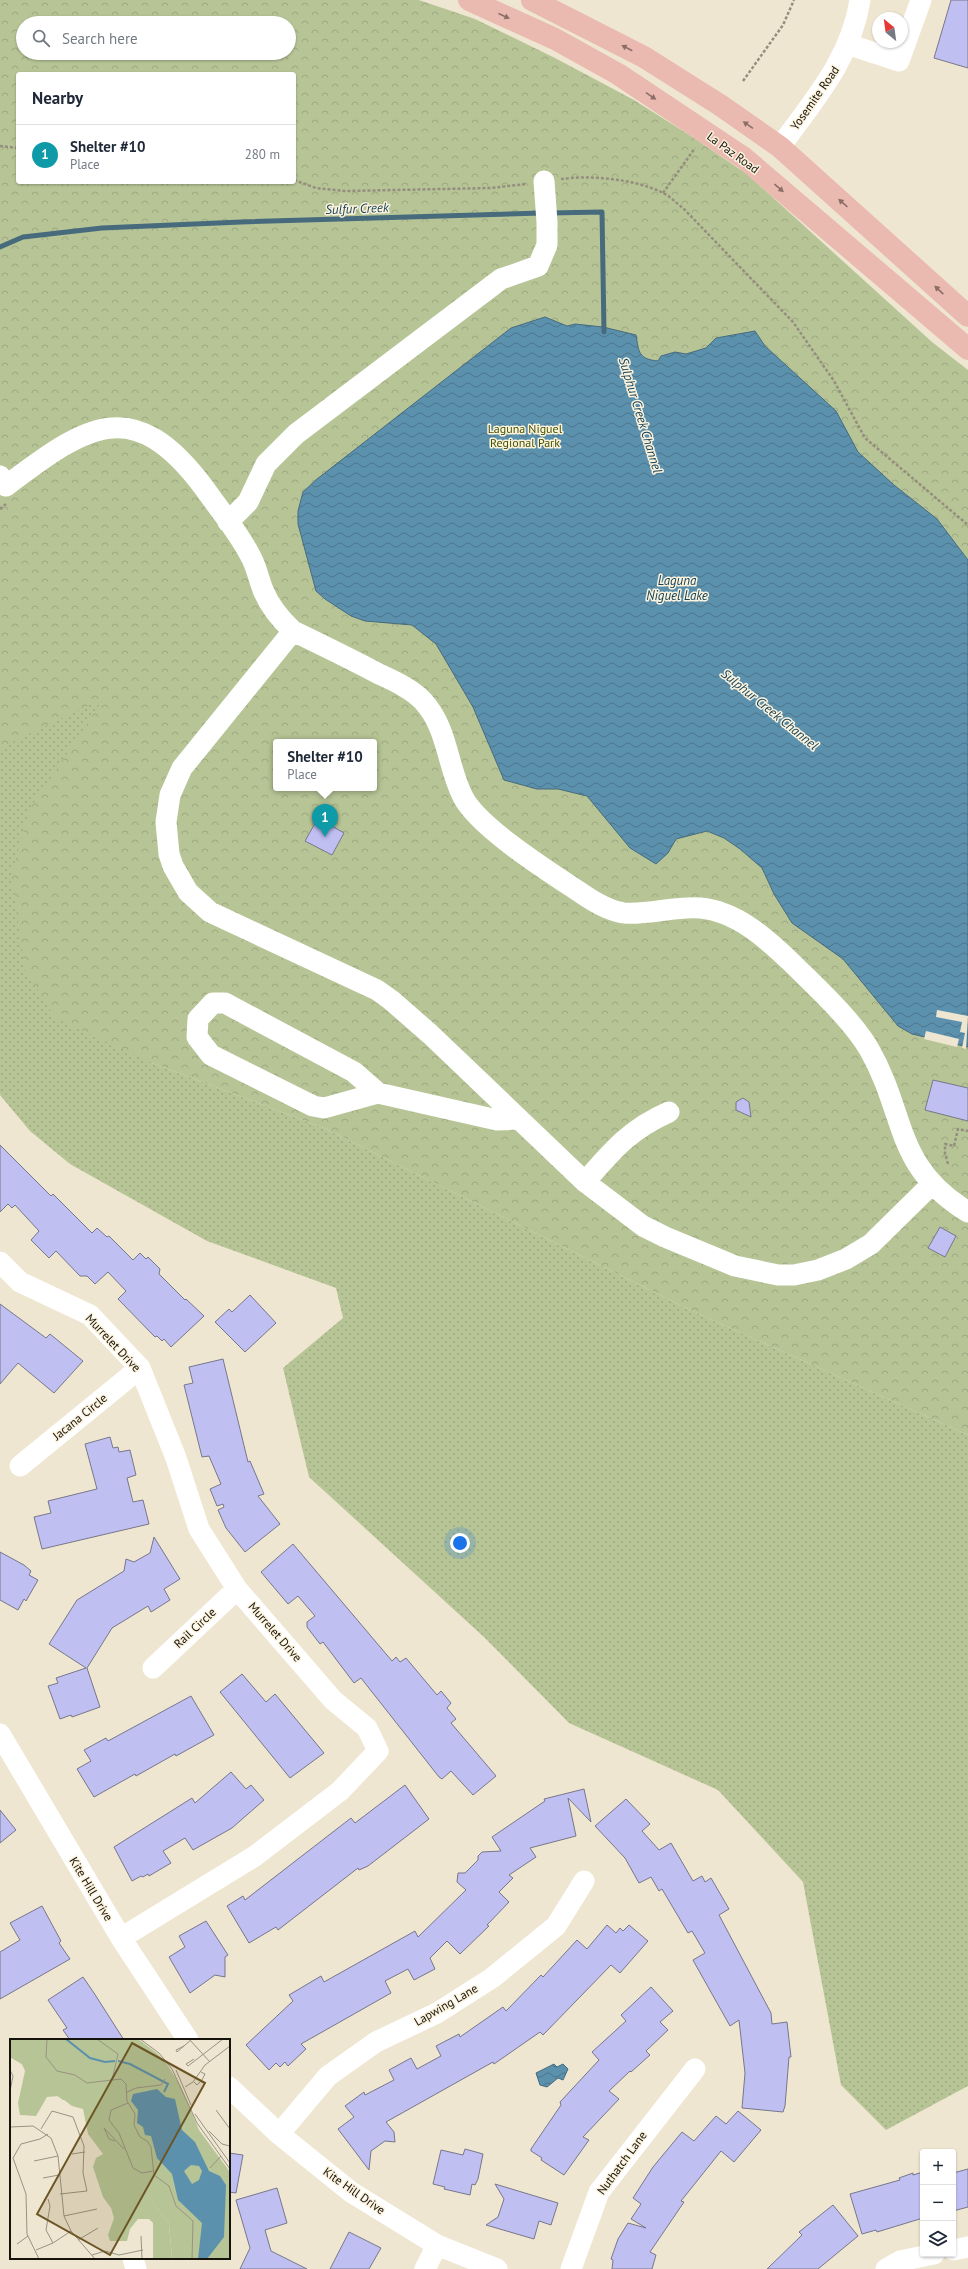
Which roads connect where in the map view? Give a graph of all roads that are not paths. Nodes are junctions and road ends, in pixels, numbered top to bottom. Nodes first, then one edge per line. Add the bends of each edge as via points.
1 (469, 0) edge
2 (532, 0) edge
3 (860, 0) edge
4 (921, 0) edge
5 (847, 44) junction
6 (618, 74) junction
7 (780, 147) junction
8 (544, 181) road end
9 (876, 271) junction
10 (968, 316) edge
11 (968, 349) edge
12 (4, 489) edge
13 (228, 522) junction
14 (294, 631) junction
15 (378, 1093) junction
16 (669, 1112) dead end
17 (518, 1119) junction
18 (585, 1182) junction
19 (932, 1184) junction
20 (968, 1212) edge
21 (0, 1262) edge
22 (140, 1368) junction
23 (20, 1466) dead end
24 (237, 1589) junction
25 (153, 1668) dead end
26 (2, 1743) edge
27 (584, 1881) dead end
28 (121, 1938) junction
29 (187, 2039) edge
30 (695, 2069) dead end
31 (230, 2087) edge
32 (279, 2134) junction
33 (437, 2245) junction
34 (968, 2247) edge
35 (956, 2249) edge
36 (920, 2257) edge
37 (133, 2259) edge
38 (136, 2269) edge
39 (425, 2269) edge
40 (497, 2269) edge
41 (571, 2269) edge
42 (886, 2269) edge

1 -> 6 main road, La Paz Road via 555,39
7 -> 2 main road via 644,57
3 - 5 street, Yosemite Road
4 - 5 street via 899,61
5 - 7 street, Yosemite Road via 844,55 830,79
6 - 7 main road via 641,71 758,148
6 -> 9 main road, La Paz Road via 744,158
7 - 9 main road via 786,169 872,252
10 -> 7 main road
8 - 13 street via 547,245 538,266 501,279 296,434 266,464 248,502
9 - 11 main road, La Paz Road
12 - 13 street via 53,450 80,436 106,428 131,428 155,439 175,453
13 - 14 street via 253,560 264,592 278,617
14 - 17 street via 186,764 174,783 166,822 169,854 175,870 188,892 210,912 376,990 391,1000
14 - 19 street via 421,698 440,728 460,790 470,807 511,844 582,894 605,907 625,913 687,908 714,911 738,920 781,953 850,1024 868,1047 886,1085 910,1154
15 - 15 street via 354,1072 225,1004 213,1003 198,1019 197,1037 211,1055 313,1106 324,1108
15 - 17 street via 497,1120
16 - 18 street via 646,1122 621,1142
17 - 18 street
18 - 19 street via 643,1226 696,1252 762,1273 794,1275 828,1267 860,1252 881,1235
19 - 20 street
21 - 22 street, Murrelet Drive via 20,1282 90,1315
22 - 23 street, Jacana Circle
22 - 24 street, Murrelet Drive via 176,1458 199,1529
24 - 25 street, Rail Circle
24 - 28 street, Murrelet Drive via 333,1700 367,1728 378,1751 340,1791 255,1856
26 - 28 street, Kite Hill Drive
27 - 32 street, Lapwing Lane via 556,1926 492,1978 437,2013 376,2042 328,2076
28 - 29 street, Kite Hill Drive
30 - 41 street, Nuthatch Lane via 599,2192
31 - 32 street, Kite Hill Drive
32 - 33 street, Kite Hill Drive via 351,2192
33 - 39 street
33 - 40 street, Kite Hill Drive
34 - 35 street
36 - 42 street via 900,2261
37 - 38 street

